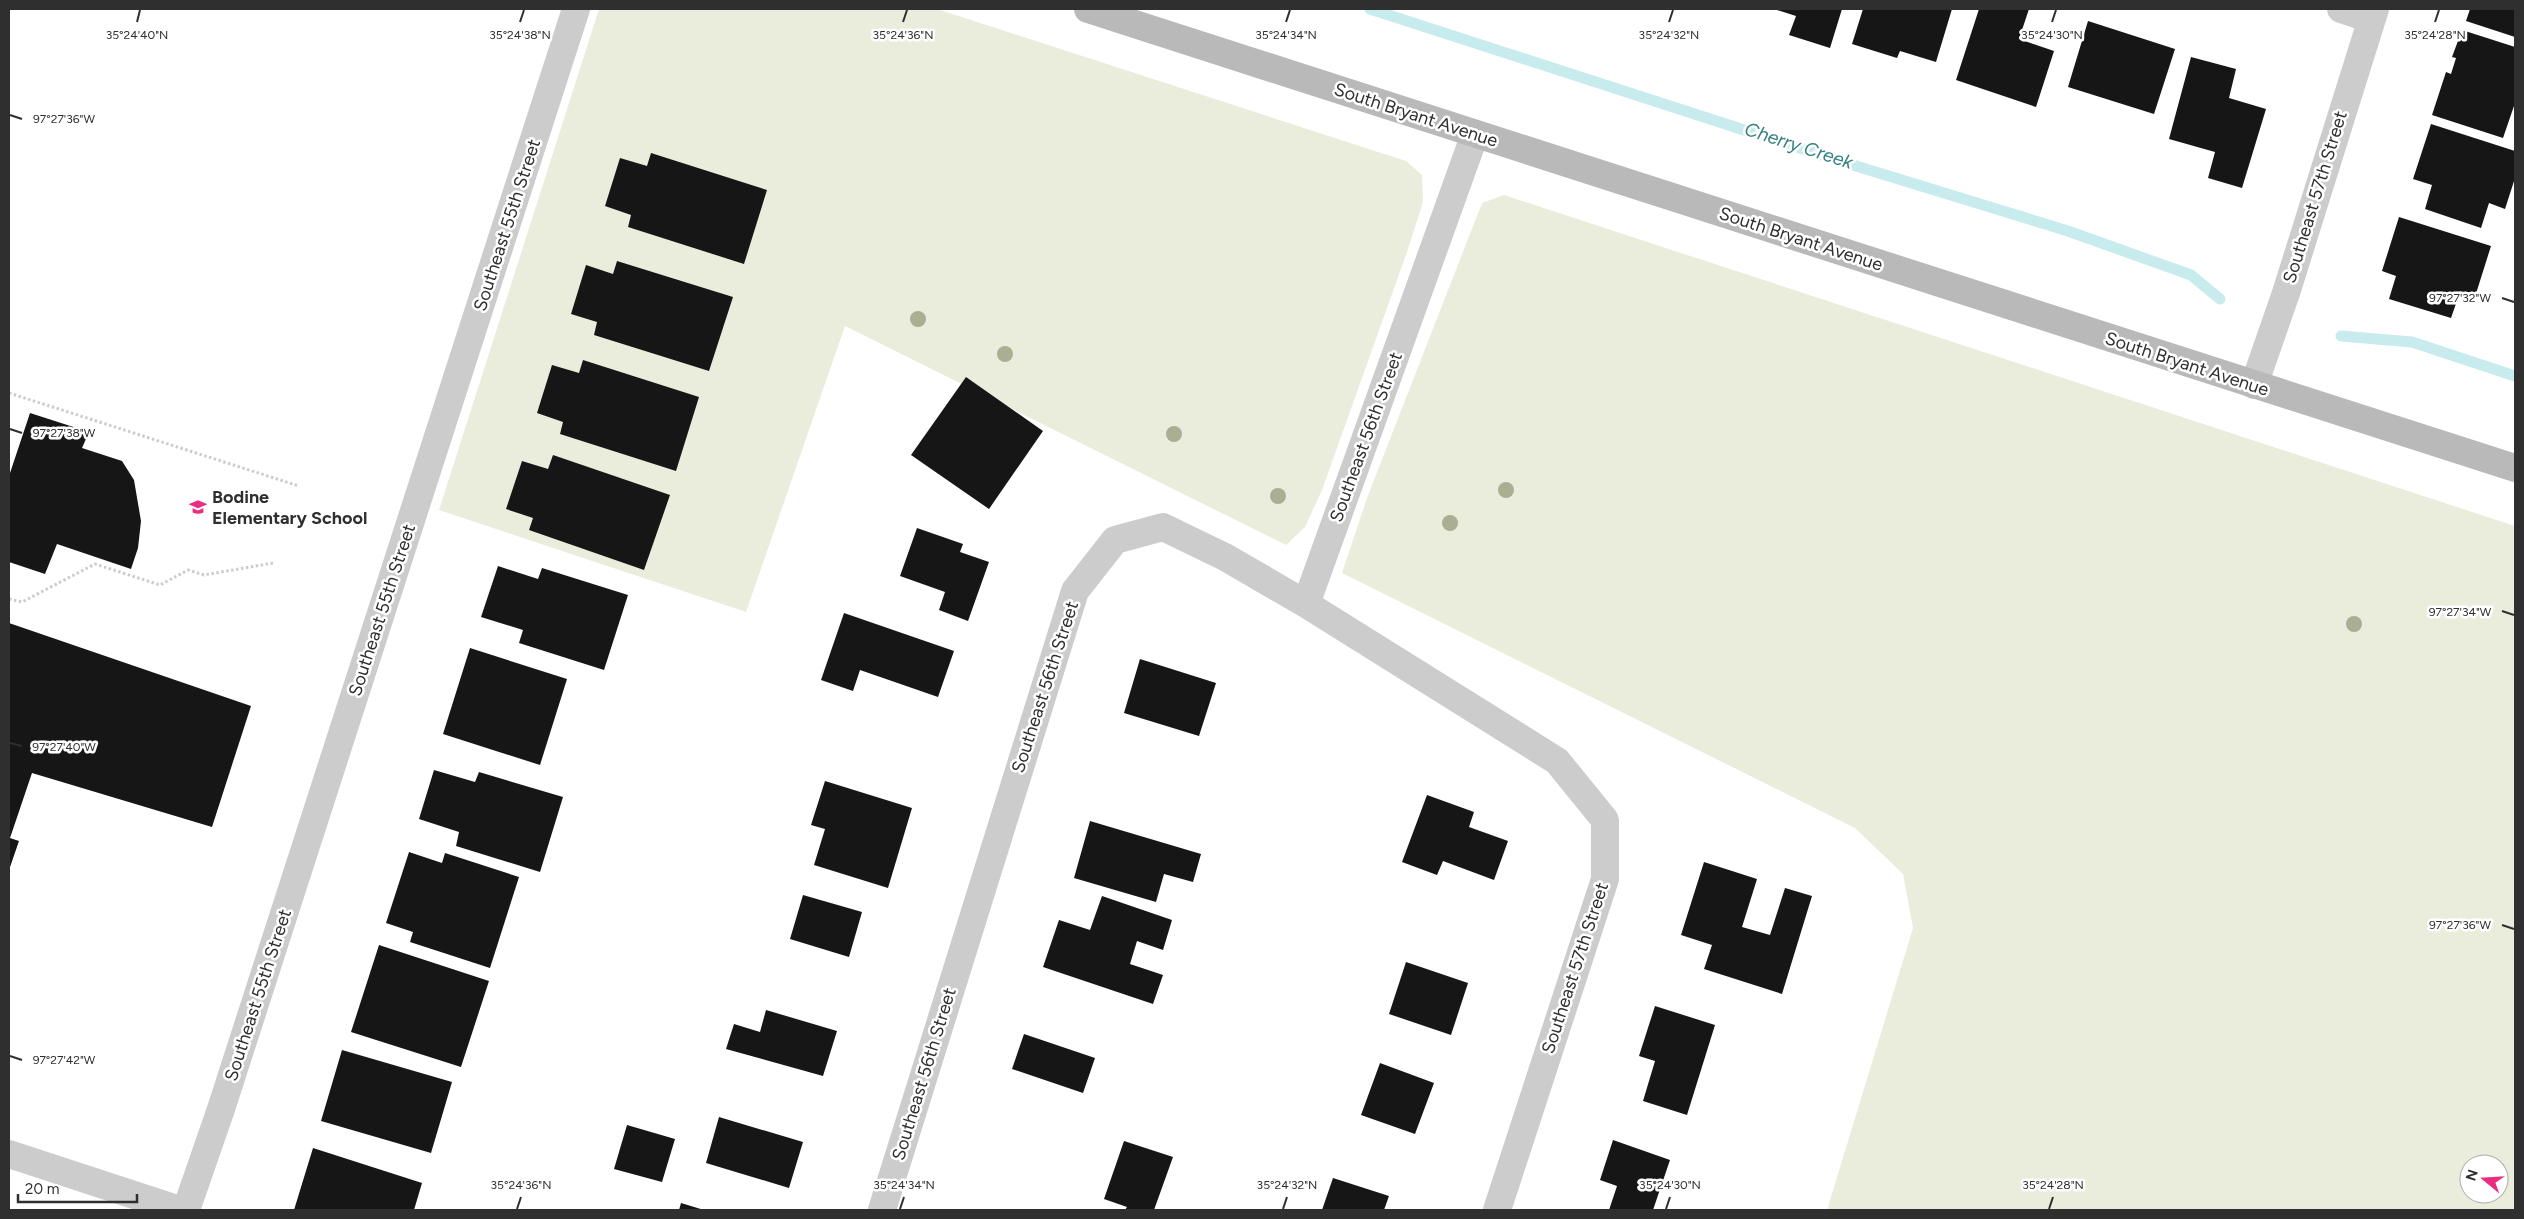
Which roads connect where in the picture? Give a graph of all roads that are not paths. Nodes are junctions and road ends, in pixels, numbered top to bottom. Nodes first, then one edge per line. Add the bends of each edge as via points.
1 (576, 9) edge
2 (1088, 9) edge
3 (2341, 9) edge
4 (2373, 14) edge
5 (1475, 134) junction
6 (2254, 385) junction
7 (2515, 468) edge
8 (1306, 604) junction
9 (9, 1154) edge
10 (180, 1210) edge
11 (186, 1210) edge
12 (882, 1210) edge
13 (1497, 1210) edge

1 - 11 street, Southeast 55th Street
2 - 5 main road, South Bryant Avenue
3 - 4 street
4 - 6 street, Southeast 57th Street
5 - 6 main road, South Bryant Avenue
5 - 8 street, Southeast 56th Street
6 - 7 main road, South Bryant Avenue
8 - 12 street, Southeast 56th Street via 1225,557 1163,527 1115,540 1075,591
8 - 13 street, Southeast 57th Street via 1557,761 1605,820 1605,878
9 - 10 street

